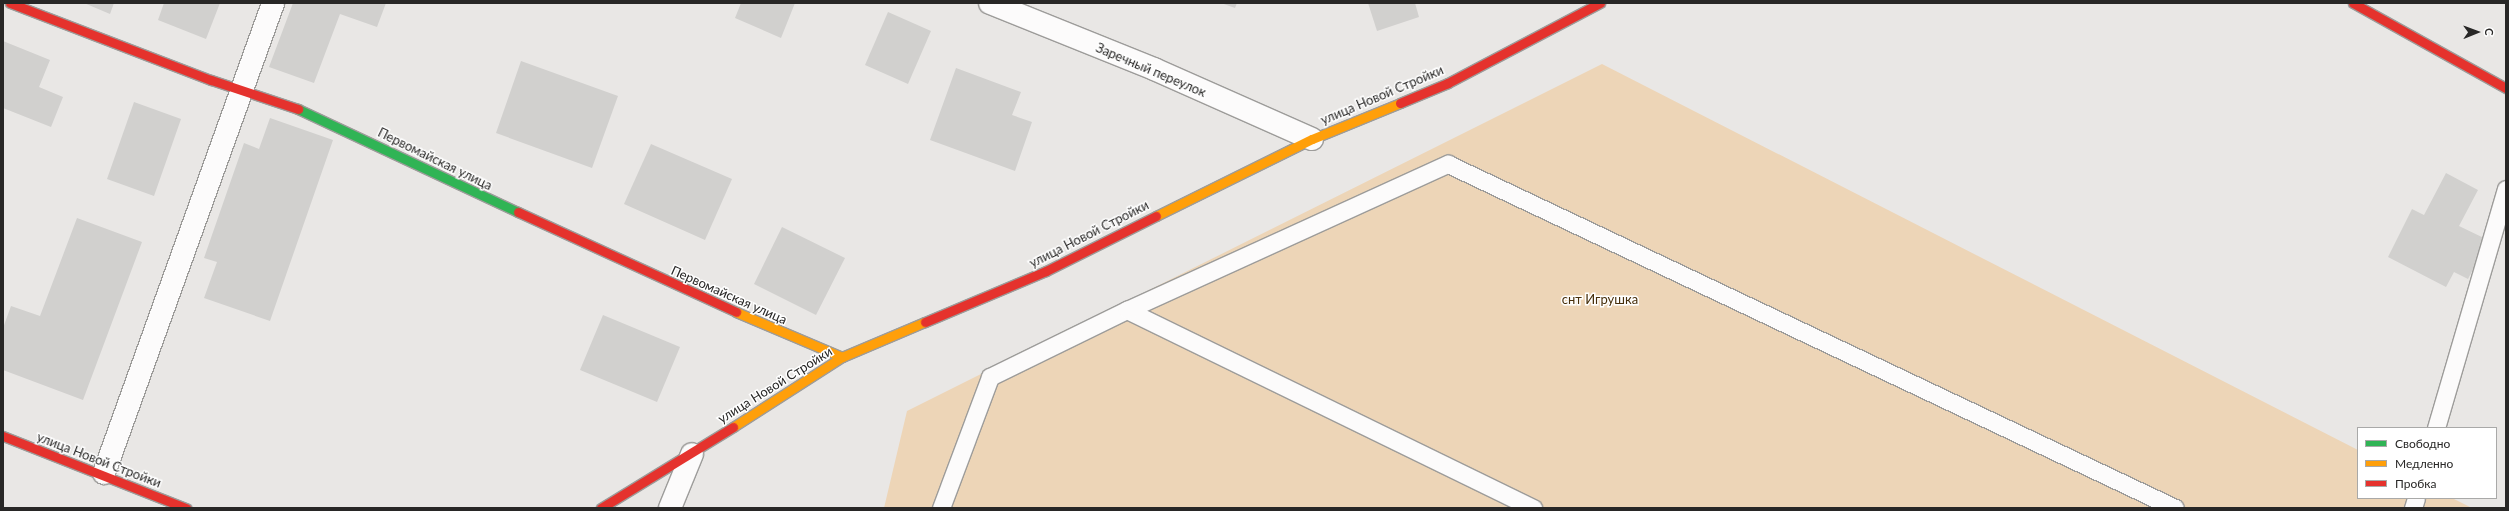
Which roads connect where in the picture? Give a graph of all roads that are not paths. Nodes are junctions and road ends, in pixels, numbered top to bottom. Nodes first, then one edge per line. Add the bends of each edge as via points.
1 (10, 3) edge
2 (273, 3) edge
3 (990, 3) edge
4 (1600, 3) edge
5 (2353, 3) edge
6 (2506, 88) edge
7 (242, 89) junction
8 (1312, 140) junction
9 (2506, 189) edge
10 (1127, 310) junction
11 (842, 357) junction
12 (2436, 427) edge
13 (3, 436) edge
14 (692, 454) junction
15 (104, 473) junction
16 (186, 508) edge
17 (601, 508) edge
18 (670, 508) edge
19 (941, 508) edge
20 (1533, 508) edge
21 (2175, 508) edge

1 - 7 street, Первомайская улица
2 - 7 street
3 - 8 street, Заречный переулок via 1154,69
4 - 8 street, улица Новой Стройки via 1448,83
5 - 6 street
7 - 11 street, Первомайская улица via 281,101 700,297
7 - 15 street
8 - 11 street, улица Новой Стройки via 1046,271
9 - 12 lane
10 - 19 lane via 990,377
10 - 20 lane
10 - 21 lane via 1448,164
11 - 14 street, улица Новой Стройки
13 - 15 street, улица Новой Стройки
14 - 17 street, улица Новой Стройки
14 - 18 street
15 - 16 street, улица Новой Стройки

